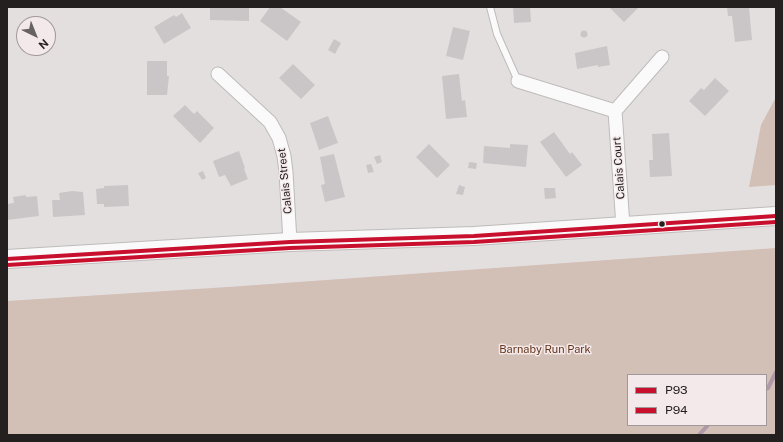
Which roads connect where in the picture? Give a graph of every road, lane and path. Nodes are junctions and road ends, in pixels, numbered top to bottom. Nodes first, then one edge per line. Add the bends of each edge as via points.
1 (490, 7) edge
2 (662, 57) dead end
3 (218, 74) dead end
4 (518, 81) joint
5 (615, 111) junction
6 (776, 216) edge
7 (623, 226) junction
8 (290, 242) junction
9 (7, 259) edge

1 - 4 lane via 498,34
2 - 5 street
3 - 8 street, Calais Street via 270,122 279,138 286,172
4 - 5 street
5 - 7 street, Calais Court
6 - 7 main road
7 - 8 main road via 474,236
8 - 9 main road

